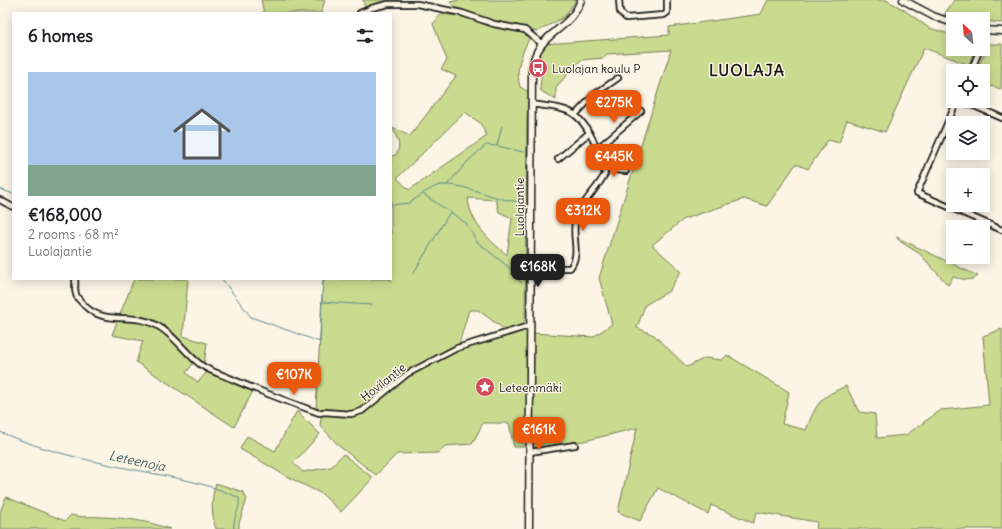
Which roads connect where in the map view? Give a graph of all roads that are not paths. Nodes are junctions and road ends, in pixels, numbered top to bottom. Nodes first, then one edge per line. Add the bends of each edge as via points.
1 (581, 0) edge
2 (619, 0) edge
3 (667, 0) edge
4 (903, 0) edge
5 (362, 12) edge
6 (946, 21) edge
7 (1002, 31) edge
8 (990, 32) edge
9 (541, 43) junction
10 (618, 78) dead end
11 (531, 104) junction
12 (954, 108) edge
13 (979, 108) edge
14 (641, 112) dead end
15 (575, 115) junction
16 (1002, 118) edge
17 (589, 133) junction
18 (598, 148) junction
19 (558, 159) dead end
20 (605, 171) junction
21 (626, 171) dead end
22 (0, 200) edge
23 (12, 206) edge
24 (1002, 230) edge
25 (559, 268) dead end
26 (76, 280) edge
27 (529, 326) junction
28 (575, 445) dead end
29 (530, 452) junction
30 (529, 529) edge

1 - 9 main road, Luolajantie via 568,22
2 - 3 street via 620,12 626,18 667,13
4 - 6 main road
5 - 9 street via 391,4 417,4 525,30
7 - 8 main road
9 - 11 main road, Luolajantie via 532,67
10 - 15 street via 595,94
11 - 15 street via 569,111
11 - 27 main road, Luolajantie
12 - 24 street via 917,193
13 - 16 street
14 - 18 street
15 - 17 street
17 - 18 street
17 - 19 street
18 - 20 street
20 - 21 street
20 - 25 street via 577,215 574,234 577,256 570,268
22 - 23 street
26 - 27 street, Hovilantie via 76,295 99,316 145,320 166,331 207,368 319,414 351,414 362,411 407,374 457,348
27 - 29 main road, Luolajantie
28 - 29 street
29 - 30 main road, Luolajantie

